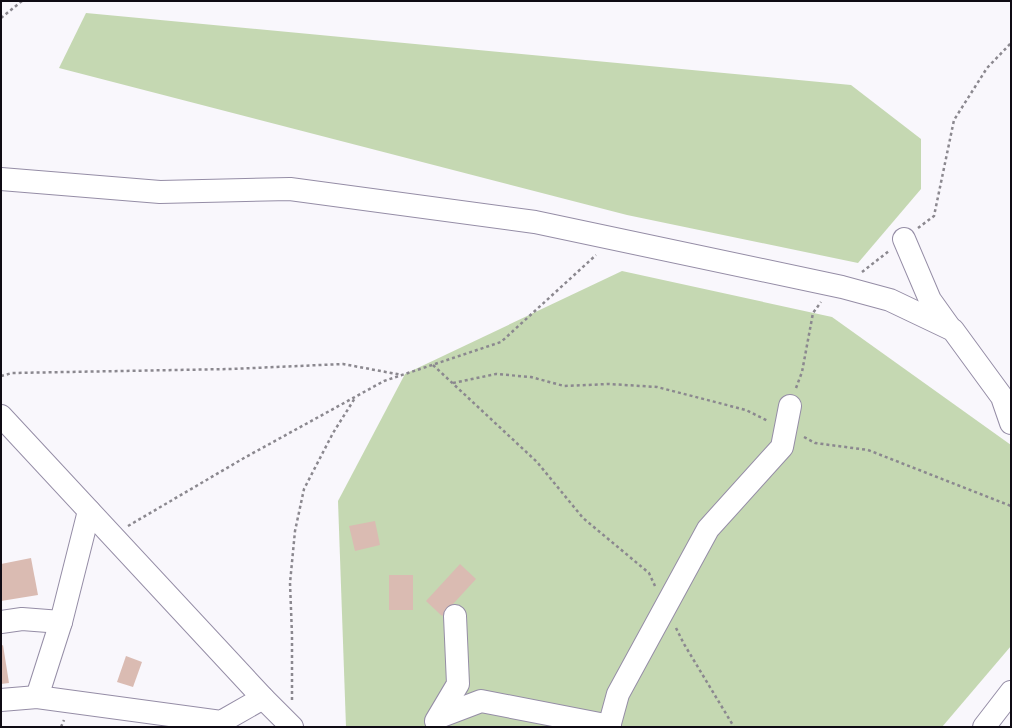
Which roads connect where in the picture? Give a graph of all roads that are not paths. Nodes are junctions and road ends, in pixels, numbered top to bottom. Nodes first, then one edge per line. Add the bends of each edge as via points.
1 (1, 179) edge
2 (904, 239) road end
3 (953, 330) junction
4 (790, 406) road end
5 (1, 416) edge
6 (1011, 423) edge
7 (89, 511) junction
8 (455, 616) dead end
9 (1, 622) edge
10 (61, 622) junction
11 (1011, 692) edge
12 (37, 697) junction
13 (263, 698) junction
14 (1, 700) edge
15 (436, 722) edge
16 (220, 725) edge
17 (610, 726) edge
18 (292, 727) edge
19 (984, 727) edge

1 - 3 street via 160,192 290,189 535,222 837,286 890,300
2 - 3 street via 930,300
3 - 6 street via 1002,397
4 - 17 street via 782,447 708,529 618,694
5 - 7 street
7 - 10 street
7 - 13 street
8 - 15 street via 458,684
9 - 10 street via 22,619
10 - 12 street
11 - 19 street
12 - 14 street
12 - 16 street
13 - 16 street
13 - 18 street
15 - 17 street via 481,701

